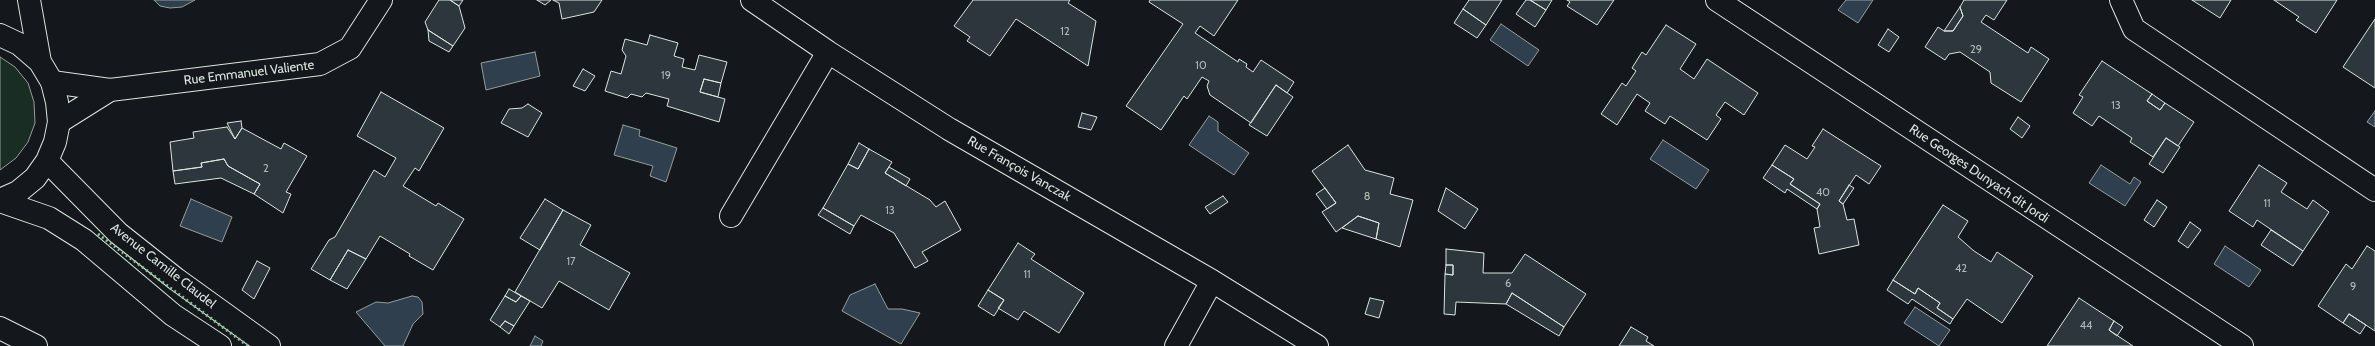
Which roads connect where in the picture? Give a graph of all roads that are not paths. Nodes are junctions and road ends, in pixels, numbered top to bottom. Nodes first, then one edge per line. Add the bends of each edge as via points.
1 (29, 0) edge
2 (381, 0) edge
3 (752, 0) edge
4 (1717, 0) edge
5 (2122, 0) edge
6 (0, 35) edge
7 (828, 52) junction
8 (40, 62) junction
9 (52, 82) junction
10 (110, 90) junction
11 (59, 122) junction
12 (48, 161) junction
13 (2375, 190) edge
14 (0, 201) edge
15 (731, 216) dead end
16 (1212, 282) junction
17 (0, 328) edge
18 (36, 346) edge
19 (220, 346) edge
20 (269, 346) edge
21 (1176, 346) edge
22 (1317, 346) edge
23 (2242, 346) edge

1 - 8 street
2 - 10 street, Rue Emmanuel Valiente via 350,48 320,64
3 - 7 street, Rue François Vanczak
4 - 23 street, Rue Georges Dunyach dit Jordi
5 - 13 street via 2134,29
6 - 8 street via 19,44
7 - 15 street
7 - 16 street, Rue François Vanczak via 949,129
8 - 9 street
9 - 10 street, Rue Emmanuel Valiente
9 - 11 street
10 - 11 street, Rue Emmanuel Valiente
11 - 12 street
12 - 14 street via 34,178
12 - 20 street, Avenue Camille Claudel via 118,233 176,279
14 - 19 street via 49,218 84,240 172,316
16 - 21 street
16 - 22 street, Rue François Vanczak
17 - 18 street

